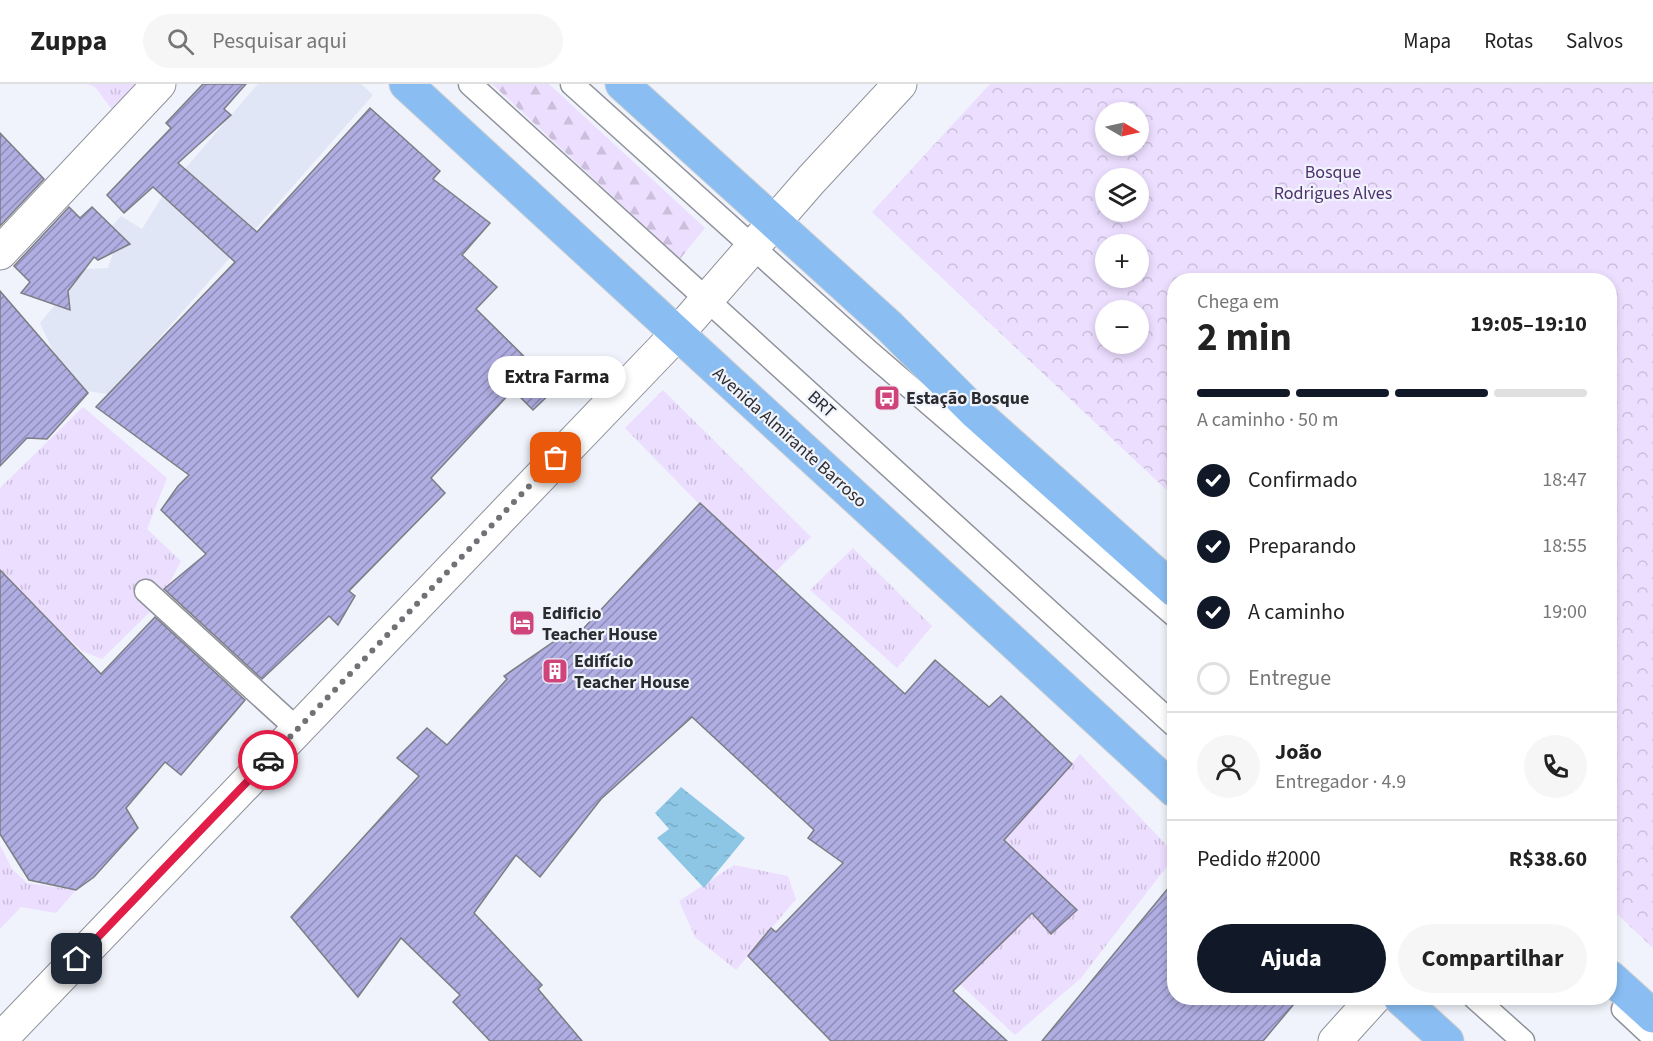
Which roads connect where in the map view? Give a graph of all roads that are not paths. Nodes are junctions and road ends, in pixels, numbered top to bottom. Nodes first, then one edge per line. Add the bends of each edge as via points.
1 (159, 84) edge
2 (406, 84) edge
3 (470, 84) edge
4 (572, 84) edge
5 (622, 84) edge
6 (900, 84) edge
7 (775, 222) junction
8 (754, 248) junction
9 (0, 253) edge
10 (707, 300) junction
11 (677, 334) junction
12 (1167, 584) edge
13 (146, 591) dead end
14 (1167, 609) edge
15 (1167, 719) edge
16 (297, 729) junction
17 (1167, 784) edge
18 (1617, 983) edge
19 (1617, 1004) edge
20 (1368, 1005) edge
21 (1408, 1005) edge
22 (1483, 1005) edge
23 (1653, 1016) edge
24 (5, 1026) edge
25 (1653, 1037) edge
26 (1335, 1041) edge
27 (1447, 1041) edge
28 (1522, 1041) edge

1 - 9 street
2 - 11 highway, Avenida Almirante Barroso
3 - 10 lane, BRT
4 - 8 lane
5 - 7 highway
6 - 7 street
7 - 8 street
7 - 12 highway via 976,413
8 - 10 street
8 - 14 lane
10 - 11 street
10 - 15 lane, BRT
11 - 16 street
11 - 17 highway, Avenida Almirante Barroso
13 - 16 lane
16 - 24 street
18 - 23 highway
19 - 25 lane
20 - 26 street
21 - 27 highway
22 - 28 lane

